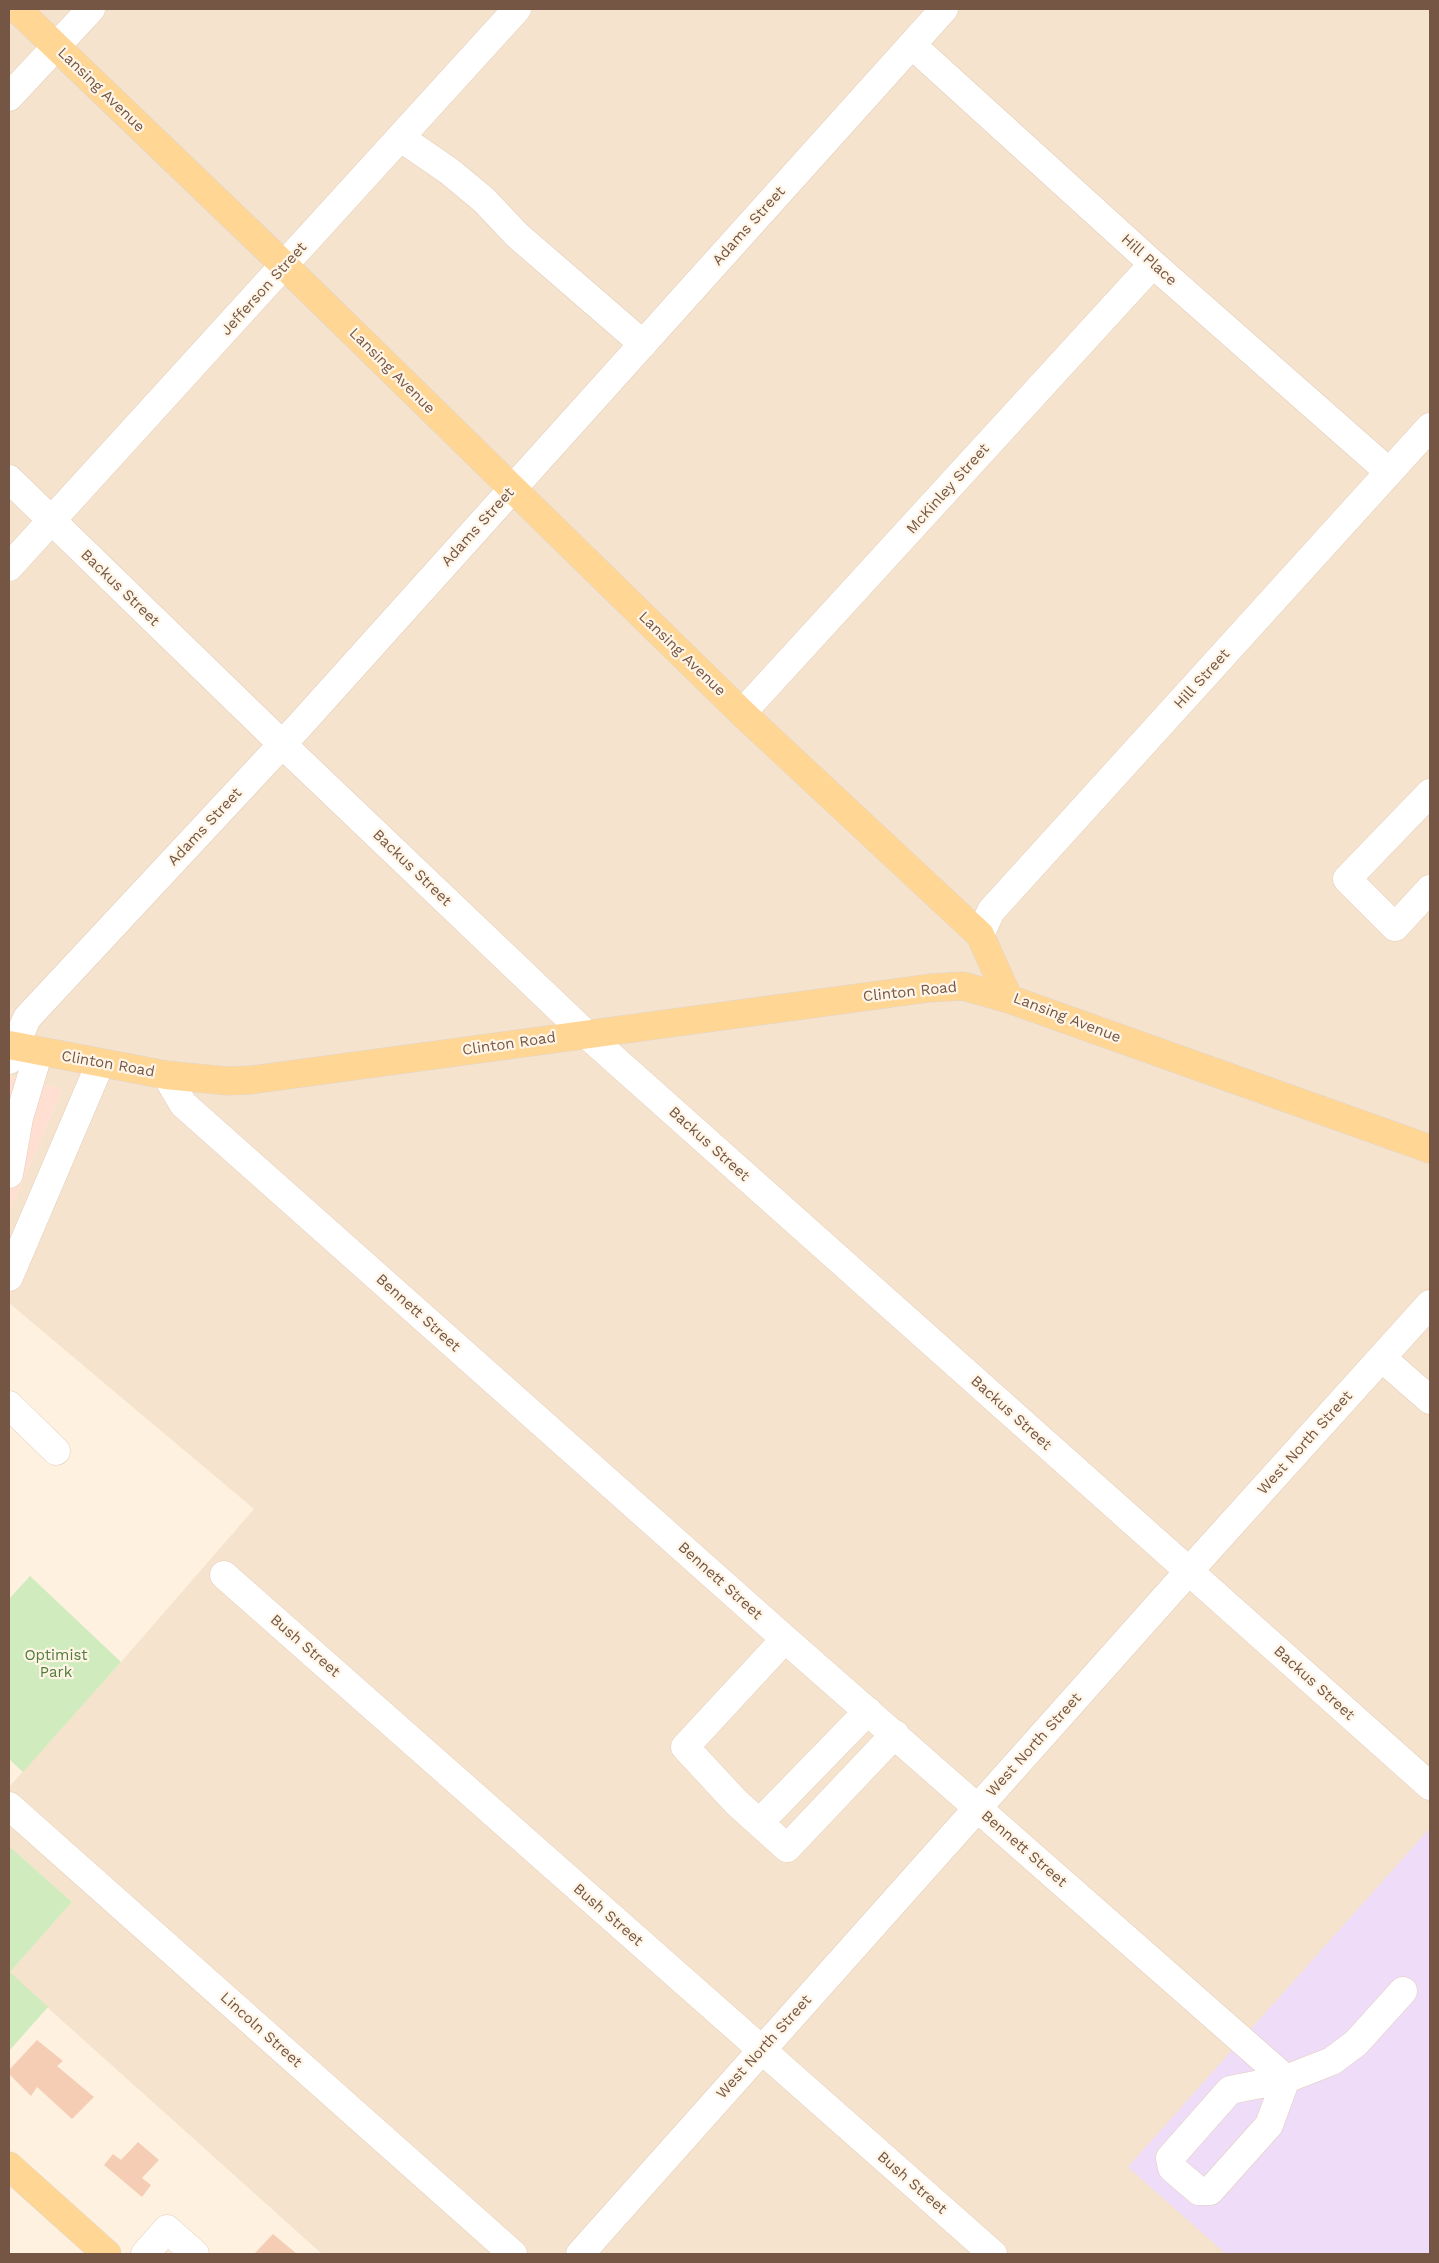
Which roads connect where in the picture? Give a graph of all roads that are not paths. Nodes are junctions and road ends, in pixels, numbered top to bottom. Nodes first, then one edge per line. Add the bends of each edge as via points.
1 (17, 9) edge
2 (91, 9) edge
3 (517, 9) edge
4 (944, 9) edge
5 (912, 45) junction
6 (56, 46) junction
7 (9, 97) edge
8 (401, 138) junction
9 (1153, 264) junction
10 (285, 266) junction
11 (644, 344) junction
12 (1430, 427) edge
13 (1390, 472) junction
14 (9, 480) edge
15 (512, 489) junction
16 (51, 520) junction
17 (9, 567) edge
18 (742, 713) junction
19 (282, 744) junction
20 (1430, 792) edge
21 (1430, 889) edge
22 (980, 935) junction
23 (1009, 999) junction
24 (585, 1033) junction
25 (18, 1050) edge
26 (100, 1064) junction
27 (166, 1075) junction
28 (13, 1128) edge
29 (1430, 1149) edge
30 (9, 1174) edge
31 (9, 1277) edge
32 (1430, 1304) edge
33 (1382, 1358) junction
34 (1430, 1400) edge
35 (9, 1405) edge
36 (56, 1451) dead end
37 (1189, 1571) junction
38 (224, 1575) dead end
39 (785, 1639) junction
40 (868, 1711) junction
41 (895, 1734) junction
42 (1430, 1786) edge
43 (9, 1806) edge
44 (978, 1808) junction
45 (760, 1822) junction
46 (1403, 1991) dead end
47 (761, 2050) junction
48 (9, 2166) edge
49 (99, 2252) edge
50 (145, 2254) edge
51 (195, 2254) edge
52 (513, 2254) edge
53 (580, 2254) edge
54 (993, 2254) edge

1 - 6 main road, Lansing Avenue
2 - 6 street
3 - 8 street, Jefferson Street
4 - 5 street, Adams Street
5 - 9 street, Hill Place
5 - 11 street, Adams Street
6 - 7 street
6 - 10 main road, Lansing Avenue
8 - 10 street, Jefferson Street
8 - 11 street via 484,200 517,235
9 - 13 street, Hill Place
9 - 18 street, McKinley Street
10 - 15 main road, Lansing Avenue
10 - 16 street, Jefferson Street
11 - 15 street, Adams Street
12 - 13 street, Hill Street
13 - 22 street, Hill Street via 992,911
14 - 16 street, Backus Street
15 - 18 main road, Lansing Avenue
15 - 19 street, Adams Street
16 - 17 street, Jefferson Street
16 - 19 street, Backus Street
18 - 22 main road, Lansing Avenue
19 - 24 street, Backus Street
19 - 25 street, Adams Street via 27,1018
20 - 21 street via 1347,878 1395,927
22 - 23 main road, Lansing Avenue
23 - 24 main road, Clinton Road via 963,986 930,988
23 - 29 main road, Lansing Avenue
24 - 27 main road, Clinton Road via 251,1080
24 - 37 street, Backus Street
25 - 26 main road, Clinton Road
25 - 28 street, Adams Street
26 - 27 main road, Clinton Road
26 - 31 street
27 - 39 street, Bennett Street via 183,1104
28 - 30 street, Adams Street
32 - 33 street, West North Street
33 - 34 street
33 - 37 street, West North Street
35 - 36 street
37 - 42 street, Backus Street
37 - 44 street, West North Street
38 - 47 street, Bush Street
39 - 40 street, Bennett Street
39 - 45 street via 685,1747 736,1802
40 - 41 street, Bennett Street
40 - 45 street
41 - 44 street, Bennett Street
41 - 45 street via 787,1848
43 - 52 street, Lincoln Street
44 - 46 street, Bennett Street via 1286,2079 1332,2061 1356,2043
44 - 47 street, West North Street
47 - 53 street, West North Street
47 - 54 street, Bush Street
48 - 49 main road
50 - 51 street via 167,2229

